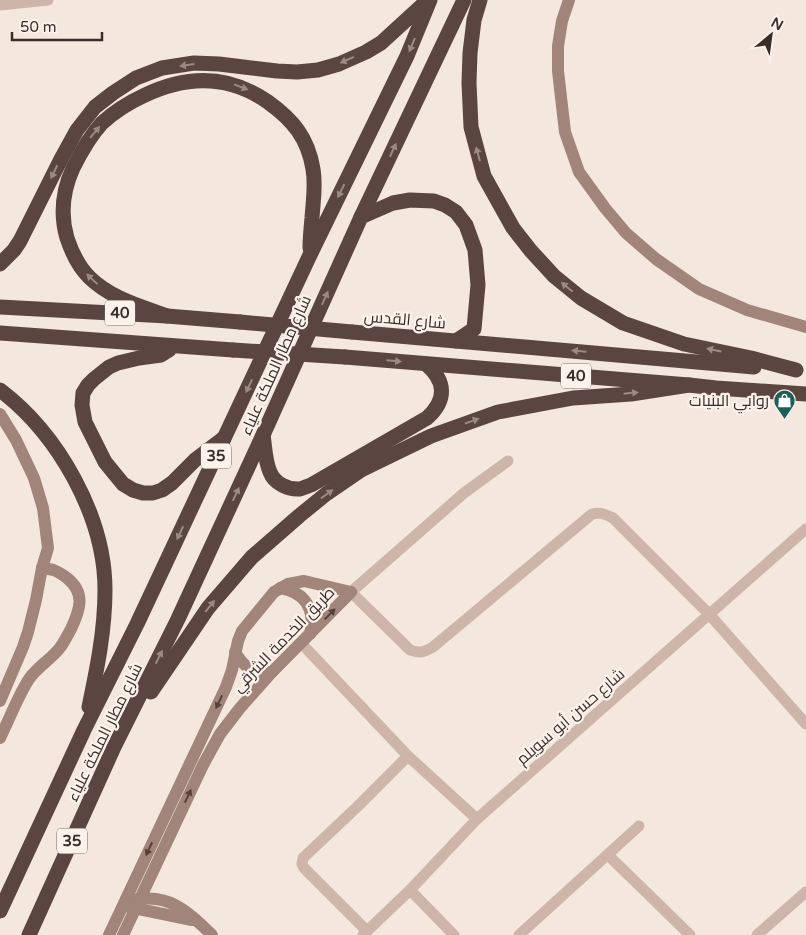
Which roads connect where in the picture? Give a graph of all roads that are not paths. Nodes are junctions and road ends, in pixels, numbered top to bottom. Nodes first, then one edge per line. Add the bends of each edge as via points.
1 (48, 0) edge
2 (429, 0) edge
3 (464, 0) edge
4 (480, 0) edge
5 (569, 0) edge
6 (0, 5) edge
7 (361, 217) junction
8 (309, 257) junction
9 (0, 264) edge
10 (0, 307) edge
11 (167, 316) junction
12 (806, 327) edge
13 (0, 334) edge
14 (456, 341) junction
15 (171, 346) junction
16 (426, 364) junction
17 (801, 371) edge
18 (689, 385) junction
19 (0, 390) edge
20 (806, 394) edge
21 (0, 414) edge
22 (263, 436) junction
23 (225, 437) junction
24 (508, 461) dead end
25 (806, 529) edge
26 (42, 568) junction
27 (280, 588) junction
28 (351, 592) junction
29 (710, 614) junction
30 (305, 638) junction
31 (235, 652) junction
32 (272, 672) junction
33 (0, 701) edge
34 (806, 724) edge
35 (84, 730) junction
36 (0, 738) edge
37 (114, 747) junction
38 (408, 756) junction
39 (477, 819) junction
40 (639, 826) dead end
41 (608, 855) junction
42 (410, 890) junction
43 (806, 892) edge
44 (138, 904) junction
45 (122, 905) junction
46 (0, 911) edge
47 (365, 933) edge
48 (29, 935) edge
49 (109, 935) edge
50 (123, 935) edge
51 (212, 935) edge
52 (454, 935) edge
53 (519, 935) edge
54 (690, 935) edge
55 (757, 935) edge

1 - 6 street
2 -> 8 highway, شارع مطار الملكة علياء / 35 via 407,56
2 -> 9 highway via 381,43 339,64 318,70 297,72 194,64 162,68 136,78 95,107 77,130 20,241
7 -> 3 highway, شارع مطار الملكة علياء / 35
17 -> 4 highway via 684,344 623,323 581,298 531,251 513,228 484,176 471,127 470,53
5 - 12 street via 558,46 565,132 579,172 604,208 656,259 699,289 747,310
7 - 14 highway via 393,203 434,201 456,212 466,225 475,250 478,285 474,329
22 -> 7 highway, شارع مطار الملكة علياء / 35
11 -> 8 highway via 126,301 90,277 71,250 62,209 70,176 90,137 113,114 157,89 182,82 220,81 258,95 293,122 309,152 315,184
8 -> 23 highway, شارع مطار الملكة علياء / 35
10 - 11 highway, شارع القدس / 40
11 - 14 highway, شارع القدس / 40, bridge
13 - 15 highway, 40
17 -> 14 highway, شارع القدس / 40
15 -> 16 highway, 40, bridge
15 - 23 highway via 162,355 118,363 88,384 82,405 85,422 105,462 132,490 153,493 172,483
16 - 18 highway, 40
16 - 22 highway via 440,380 442,391 435,411 300,489 288,488 270,473
18 - 20 highway, 40
37 -> 18 highway via 208,608 252,557 320,499 361,470 431,436 498,412 573,398
19 - 35 highway via 29,417 67,466 94,524 102,556 105,589 103,626
21 - 26 street via 28,463 39,493 48,548
37 -> 22 highway, شارع مطار الملكة علياء / 35
23 -> 35 highway, شارع مطار الملكة علياء / 35
24 - 28 street via 464,493
25 - 29 street, شارع حسن أبو سويلم
26 - 33 street via 28,632
26 - 36 street via 54,569 70,580 77,587 80,604 61,647 28,680
27 - 28 street, طريق الخدمة الشرقي via 304,581
27 - 30 street via 298,593 309,607 312,625
27 - 31 street, طريق الخدمة الشرقي via 245,626
28 - 29 street via 410,650 417,653 425,651 592,514 604,513 613,518
30 -> 28 street, طريق الخدمة الشرقي
29 - 34 street
29 - 39 street, شارع حسن أبو سويلم
30 - 32 street, طريق الخدمة الشرقي
30 - 38 street
31 - 32 street via 250,669
31 -> 45 street, طريق الخدمة الشرقي via 230,679
44 -> 32 street, طريق الخدمة الشرقي via 216,739
35 - 46 highway, شارع مطار الملكة علياء / 35
37 - 48 highway, شارع مطار الملكة علياء / 35
38 - 39 street
38 - 47 street via 303,858 304,868
39 - 42 street, شارع حسن أبو سويلم
40 - 41 street
41 - 53 street
41 - 54 street
42 - 47 street, شارع حسن أبو سويلم
42 - 52 street
43 - 55 street
44 - 45 street
44 - 50 street, طريق الخدمة الشرقي
44 - 51 street via 197,921
45 - 49 street, طريق الخدمة الشرقي

